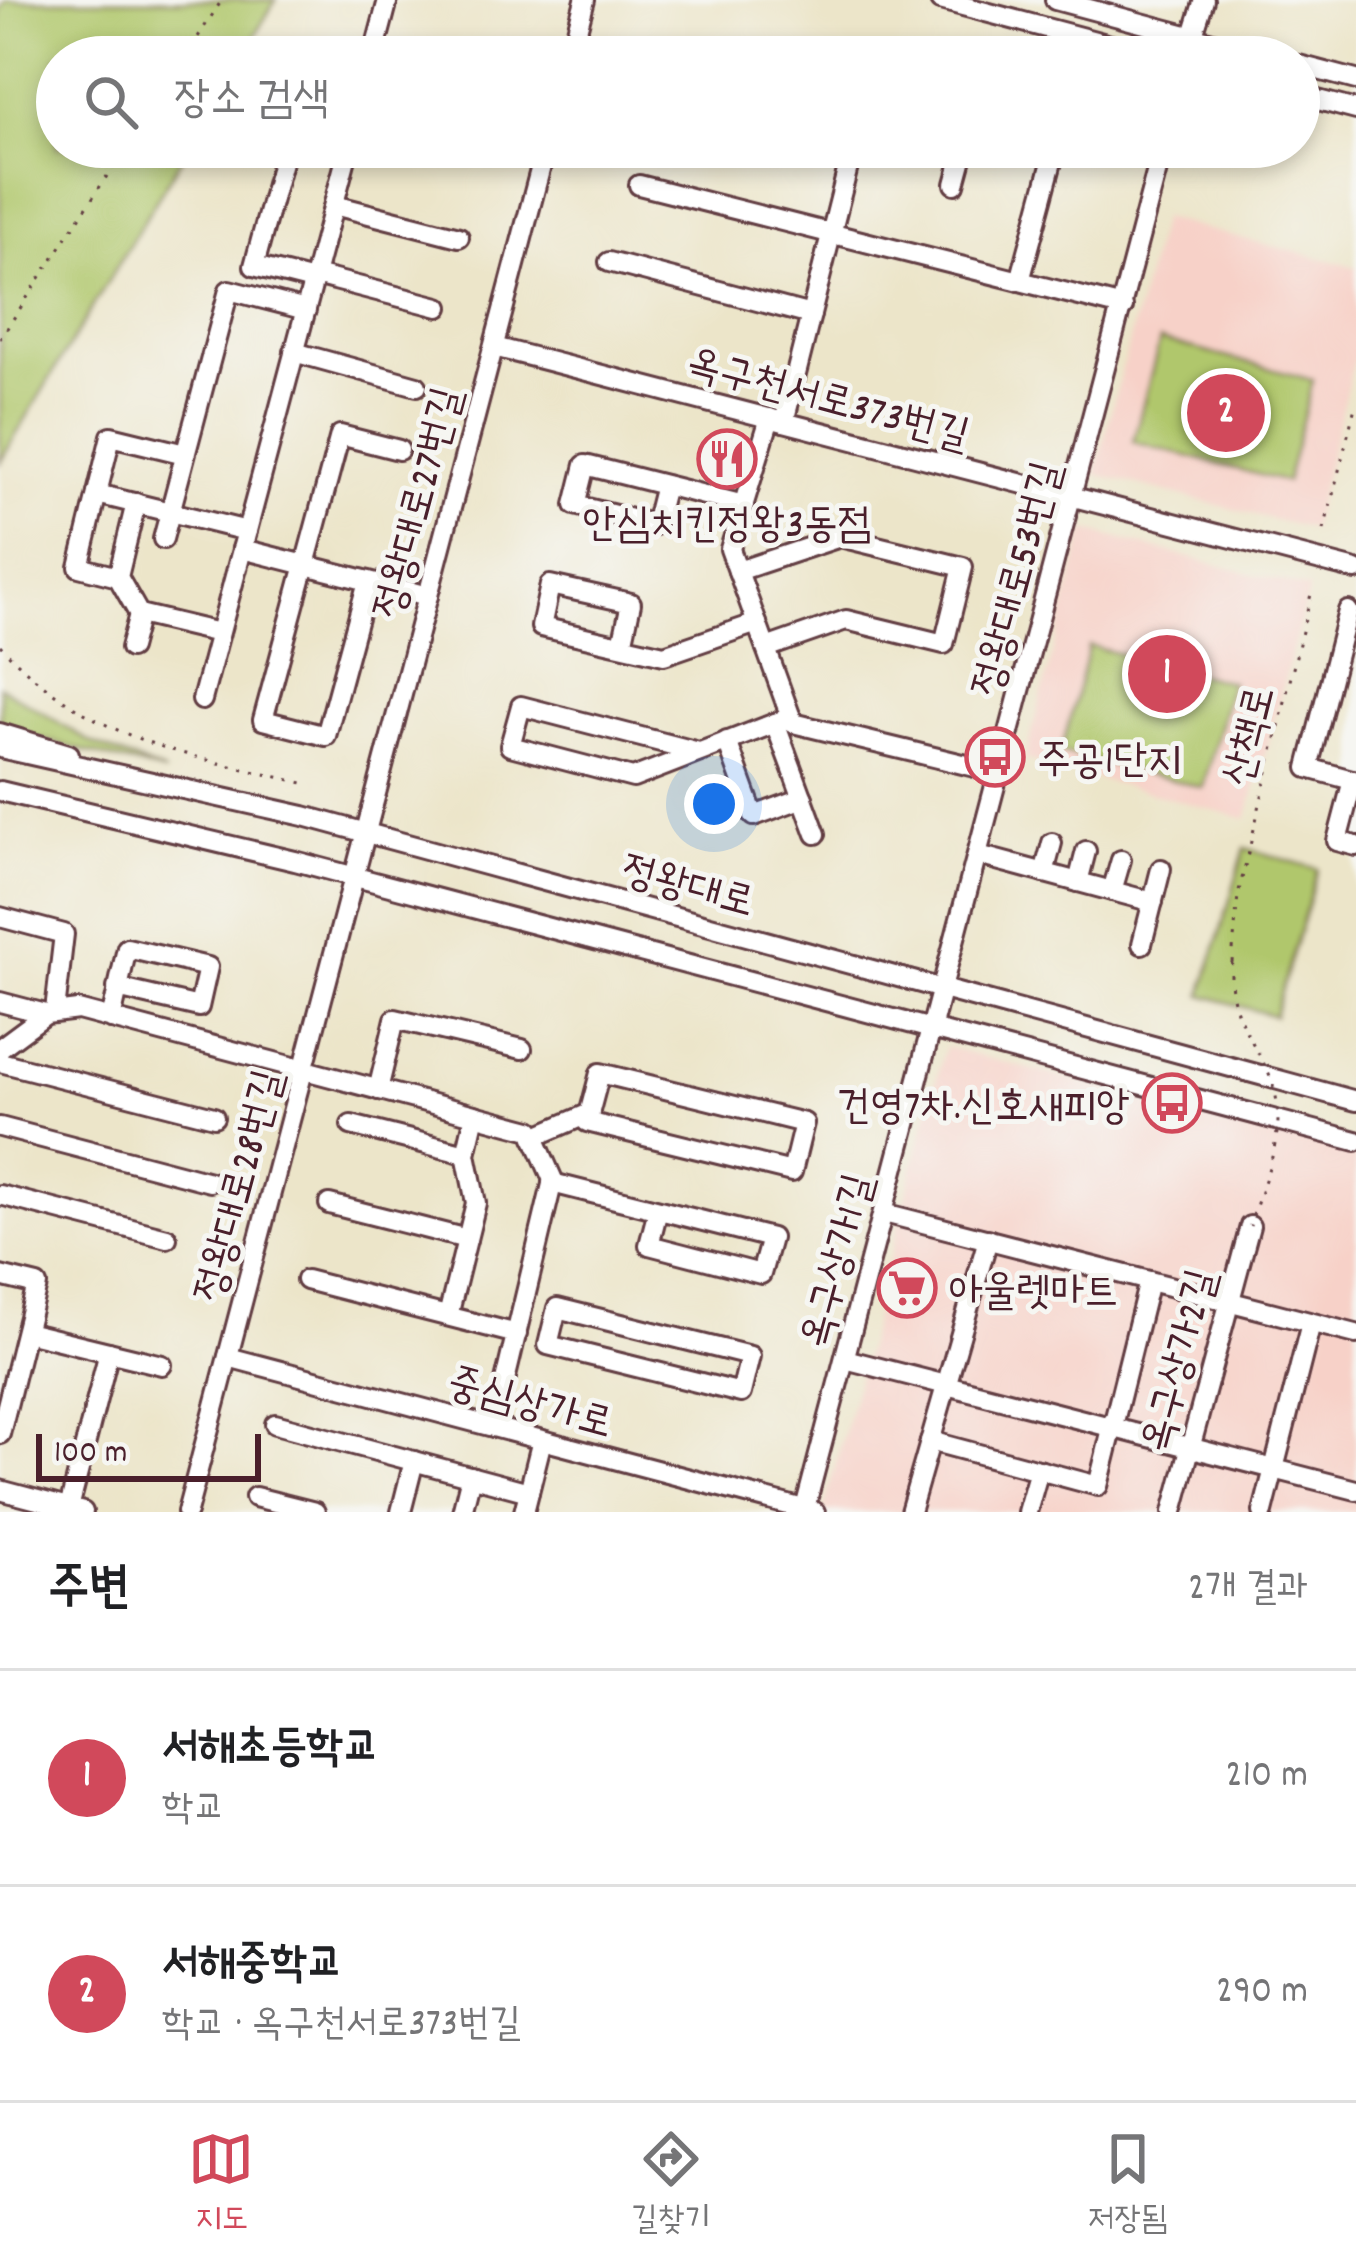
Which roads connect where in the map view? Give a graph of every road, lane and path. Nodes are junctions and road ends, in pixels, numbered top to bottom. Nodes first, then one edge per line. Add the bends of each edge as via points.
1 (222, 0) edge
2 (388, 0) edge
3 (585, 0) edge
4 (940, 0) edge
5 (1055, 0) edge
6 (1204, 0) edge
7 (199, 36) edge
8 (379, 36) edge
9 (576, 36) edge
10 (1076, 36) edge
11 (1191, 36) edge
12 (1195, 36) edge
13 (1320, 71) edge
14 (1356, 80) edge
15 (1320, 101) edge
16 (1356, 110) edge
17 (112, 168) edge
18 (280, 168) edge
19 (344, 168) edge
20 (541, 168) edge
21 (849, 168) edge
22 (959, 168) edge
23 (1050, 168) edge
24 (1158, 168) edge
25 (639, 184) dead end
26 (955, 184) dead end
27 (334, 205) junction
28 (832, 233) junction
29 (459, 237) dead end
30 (609, 262) dead end
31 (314, 278) junction
32 (1020, 281) junction
33 (439, 307) dead end
34 (1123, 307) junction
35 (306, 310) junction
36 (811, 315) junction
37 (0, 339) edge
38 (494, 347) junction
39 (295, 352) junction
40 (417, 386) dead end
41 (1356, 403) edge
42 (777, 420) junction
43 (399, 450) dead end
44 (185, 454) junction
45 (665, 485) junction
46 (98, 494) junction
47 (1073, 496) junction
48 (136, 503) junction
49 (744, 506) junction
50 (170, 512) junction
51 (1324, 530) dead end
52 (163, 539) dead end
53 (244, 540) junction
54 (305, 565) junction
55 (1356, 570) edge
56 (738, 571) junction
57 (118, 577) junction
58 (368, 581) junction
59 (1312, 590) dead end
60 (428, 596) junction
61 (1348, 610) dead end
62 (139, 614) junction
63 (757, 623) junction
64 (220, 633) junction
65 (622, 645) junction
66 (0, 646) edge
67 (130, 648) dead end
68 (766, 648) junction
69 (202, 700) dead end
70 (783, 720) junction
71 (598, 726) junction
72 (0, 733) edge
73 (727, 741) junction
74 (0, 748) edge
75 (700, 752) junction
76 (588, 766) junction
77 (1000, 773) junction
78 (118, 774) junction
79 (1354, 781) edge
80 (311, 785) dead end
81 (0, 791) edge
82 (802, 798) junction
83 (366, 832) junction
84 (816, 834) dead end
85 (1052, 843) dead end
86 (1356, 846) edge
87 (1086, 851) dead end
88 (978, 855) junction
89 (1121, 860) dead end
90 (1161, 869) dead end
91 (1044, 873) junction
92 (355, 876) junction
93 (1078, 882) junction
94 (1112, 891) junction
95 (1153, 902) junction
96 (0, 917) edge
97 (1142, 944) dead end
98 (117, 988) junction
99 (943, 989) junction
100 (0, 1002) edge
101 (50, 1012) junction
102 (111, 1018) junction
103 (933, 1026) junction
104 (3, 1040) edge
105 (522, 1049) dead end
106 (0, 1062) edge
107 (303, 1070) junction
108 (378, 1090) junction
109 (1356, 1101) edge
110 (590, 1113) junction
111 (475, 1115) junction
112 (214, 1117) dead end
113 (350, 1125) dead end
114 (0, 1126) edge
115 (534, 1137) junction
116 (1356, 1141) edge
117 (466, 1154) junction
118 (210, 1182) dead end
119 (552, 1184) junction
120 (0, 1195) edge
121 (329, 1204) dead end
122 (658, 1210) junction
123 (884, 1213) junction
124 (1250, 1226) joint
125 (167, 1238) dead end
126 (988, 1239) junction
127 (467, 1240) junction
128 (0, 1276) edge
129 (306, 1280) dead end
130 (1149, 1281) junction
131 (1229, 1302) junction
132 (448, 1316) junction
133 (1311, 1323) junction
134 (518, 1326) junction
135 (553, 1327) junction
136 (26, 1332) junction
137 (1356, 1334) edge
138 (109, 1352) junction
139 (228, 1357) junction
140 (845, 1360) junction
141 (162, 1365) dead end
142 (946, 1385) junction
143 (274, 1424) dead end
144 (494, 1427) junction
145 (1113, 1428) junction
146 (0, 1435) edge
147 (542, 1440) junction
148 (930, 1442) junction
149 (1190, 1448) junction
150 (414, 1461) junction
151 (1274, 1469) junction
152 (1039, 1471) junction
153 (471, 1476) junction
154 (0, 1490) edge
155 (1356, 1490) edge
156 (529, 1492) junction
157 (255, 1498) dead end
158 (36, 1506) edge
159 (76, 1510) edge
160 (809, 1511) edge
161 (187, 1512) edge
162 (315, 1512) edge
163 (401, 1512) edge
164 (463, 1512) edge
165 (524, 1512) edge
166 (910, 1512) edge
167 (1027, 1512) edge
168 (1173, 1512) edge
169 (1263, 1512) edge

1 - 7 path
2 - 8 street
3 - 9 street
4 - 10 street
5 - 11 street
6 - 12 street
13 - 14 street
15 - 16 street
17 - 37 path
18 - 31 street via 254,266
19 - 27 street
20 - 38 street, 정왕대로27번길
21 - 28 street
22 - 26 street
23 - 32 street
24 - 34 street, 정왕대로53번길
25 - 28 street
27 - 29 street
27 - 31 street
28 - 32 street
28 - 36 street
30 - 36 street
31 - 33 street
31 - 35 street
32 - 34 street
34 - 47 street, 정왕대로53번길
35 - 39 street
35 - 44 street via 229,290
36 - 42 street
38 - 42 street, 옥구천서로373번길
38 - 60 street, 정왕대로27번길
39 - 40 street
39 - 53 street
41 - 51 path
42 - 47 street, 옥구천서로373번길
42 - 49 street
43 - 54 street via 340,435
44 - 46 street via 111,436
44 - 50 street
45 - 45 street via 585,465 574,505 655,525
45 - 49 street
46 - 48 street
46 - 57 street via 79,567
47 - 55 street, 옥구천서로373번길
47 - 77 street, 정왕대로53번길
48 - 50 street
48 - 57 street
49 - 56 street via 730,549
50 - 52 street
50 - 53 street
53 - 54 street
53 - 64 street
54 - 58 street
54 - 58 street via 263,720 326,736
56 - 63 street
56 - 68 street via 840,537 963,568 944,644 846,620
57 - 62 street
58 - 60 street
59 - 124 path, 산책로, bridge via 1238,895 1229,983 1278,1114
60 - 83 street, 정왕대로27번길
61 - 79 street via 1308,768
62 - 64 street
62 - 67 street
63 - 65 street via 664,655
63 - 68 street
64 - 69 street
65 - 65 street via 541,627 550,585 631,603
66 - 80 path via 111,730
68 - 70 street
70 - 73 street
70 - 77 street
70 - 82 street
71 - 75 street
71 - 76 street
71 - 76 street via 521,706 515,726 510,746
72 - 78 street
73 - 75 street
73 - 82 street via 754,815
74 - 78 street, 정왕대로
75 - 76 street via 633,778
77 - 88 street, 정왕대로53번길
78 - 83 street, 정왕대로
79 - 86 street via 1336,841
81 - 92 street, 정왕대로
82 - 84 street
83 - 92 street, 정왕대로27번길
83 - 99 street, 정왕대로
85 - 91 street
87 - 93 street
88 - 91 street
88 - 99 street, 정왕대로53번길
89 - 94 street
90 - 95 street
91 - 93 street
92 - 103 street, 정왕대로
92 - 107 street, 정왕대로28번길
93 - 94 street
94 - 95 street
95 - 97 street
96 - 101 street via 64,934
98 - 98 street via 127,948 208,967 199,1007
98 - 102 street
99 - 103 street, 정왕대로53번길
99 - 109 street, 정왕대로
100 - 101 street
101 - 102 street
101 - 104 street
102 - 107 street
103 - 116 street, 정왕대로
103 - 123 street, 옥구상가1길
105 - 108 street via 395,1019
106 - 112 street
107 - 108 street
107 - 139 street, 정왕대로28번길
108 - 111 street
110 - 110 street via 587,1122 792,1172 805,1123 599,1073
110 - 115 street
111 - 115 street
111 - 117 street
113 - 117 street
114 - 118 street
115 - 119 street
117 - 127 street via 476,1203
119 - 122 street
119 - 134 street
120 - 125 street
121 - 127 street
122 - 122 street via 649,1245 761,1274 771,1238
123 - 126 street
123 - 140 street, 옥구상가1길
124 - 131 street, 옥구상가2길
126 - 130 street
126 - 142 street
127 - 132 street
128 - 136 street via 37,1285
129 - 132 street
130 - 131 street
130 - 145 street
131 - 133 street
131 - 149 street, 옥구상가2길
132 - 134 street
133 - 137 street
133 - 151 street
134 - 135 street
134 - 144 street
135 - 135 street via 548,1345 741,1393 750,1356 557,1308
136 - 138 street
136 - 146 street
138 - 141 street
138 - 159 street
139 - 144 street, 중심상가로
139 - 161 street, 정왕대로28번길
140 - 142 street
140 - 160 street, 옥구상가1길
142 - 145 street
142 - 148 street
143 - 150 street
144 - 147 street, 중심상가로
145 - 149 street
145 - 152 street via 1098,1486
147 - 156 street
147 - 160 street, 중심상가로
148 - 152 street
148 - 166 street
149 - 151 street
149 - 168 street, 옥구상가2길
150 - 153 street
150 - 163 street
151 - 155 street
151 - 169 street
152 - 167 street
153 - 156 street
153 - 164 street
154 - 158 street
156 - 165 street
157 - 162 street
158 - 159 street

